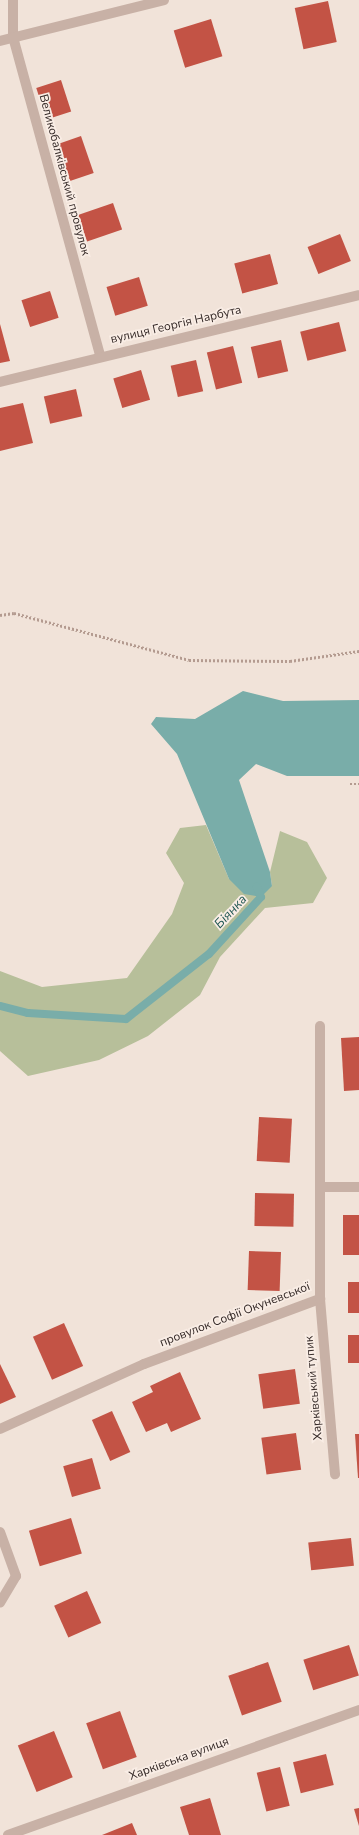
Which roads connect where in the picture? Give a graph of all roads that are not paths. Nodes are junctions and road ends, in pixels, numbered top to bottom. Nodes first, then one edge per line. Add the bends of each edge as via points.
1 (13, 0) edge
2 (164, 0) edge
3 (13, 37) junction
4 (0, 41) edge
5 (359, 295) edge
6 (100, 356) junction
7 (0, 382) edge
8 (320, 1026) dead end
9 (322, 1187) junction
10 (359, 1187) edge
11 (320, 1299) junction
12 (0, 1429) edge
13 (335, 1474) dead end
14 (0, 1532) edge
15 (0, 1603) edge
16 (359, 1710) edge
17 (8, 1835) edge

1 - 3 street, Великобалківський провулок
2 - 3 street
3 - 4 street
3 - 6 street, Великобалківський провулок
5 - 6 street, вулиця Георгія Нарбута
6 - 7 street, вулиця Георгія Нарбута
8 - 9 street, провулок Софії Окуневської
9 - 10 street
9 - 11 street, провулок Софії Окуневської
11 - 12 street, провулок Софії Окуневської via 144,1364
11 - 13 street, Харківський тупик
14 - 15 street via 16,1576
16 - 17 street, Харківська вулиця

